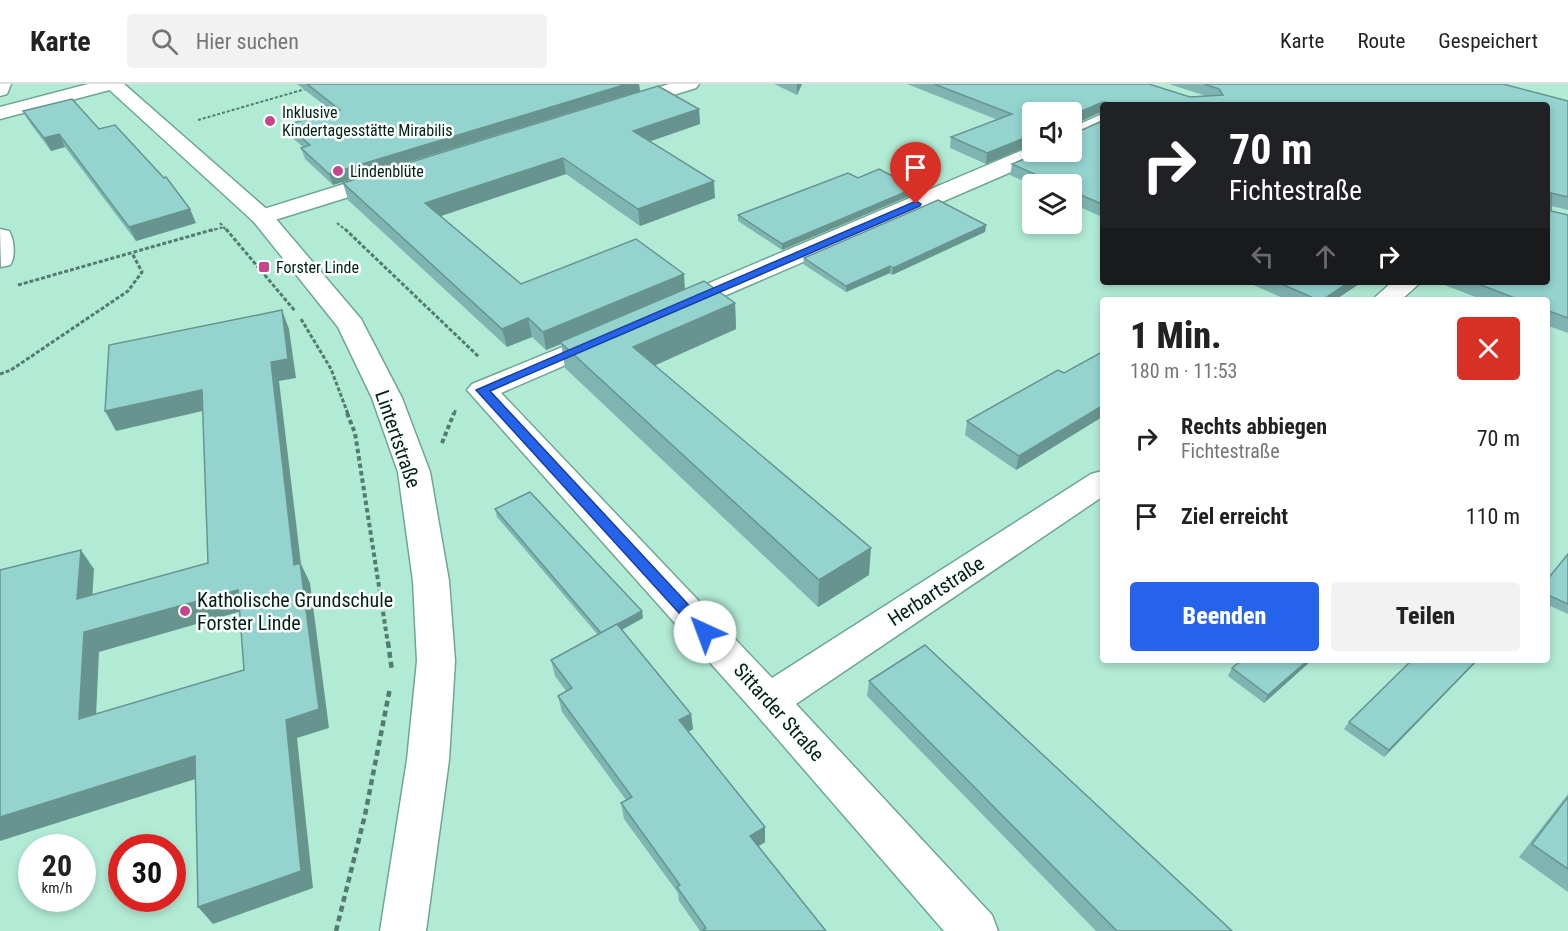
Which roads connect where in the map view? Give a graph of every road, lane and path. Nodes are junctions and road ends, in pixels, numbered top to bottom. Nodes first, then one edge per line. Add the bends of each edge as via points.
1 (1, 84) edge
2 (112, 84) edge
3 (689, 84) edge
4 (312, 87) edge
5 (0, 90) edge
6 (600, 112) edge
7 (0, 113) edge
8 (1100, 121) edge
9 (164, 129) junction
10 (1082, 130) edge
11 (1022, 159) edge
12 (410, 170) edge
13 (262, 217) junction
14 (216, 218) dead end
15 (330, 218) dead end
16 (223, 227) junction
17 (0, 236) edge
18 (132, 253) junction
19 (1, 260) edge
20 (1404, 285) edge
21 (11, 287) dead end
22 (1389, 297) edge
23 (656, 315) edge
24 (623, 329) edge
25 (0, 374) edge
26 (482, 390) junction
27 (414, 472) junction
28 (1100, 483) edge
29 (393, 675) dead end
30 (390, 687) dead end
31 (769, 701) junction
32 (336, 931) edge
33 (403, 931) edge
34 (975, 931) edge

1 - 5 street
2 - 7 street
2 - 9 street, Lintertstraße
3 - 6 street
4 - 9 path
8 - 10 street
9 - 13 street, Lintertstraße
11 - 23 street
12 - 13 street
13 - 16 path
13 - 27 street, Lintertstraße via 351,325 387,398
14 - 16 path
15 - 26 path via 357,238
16 - 18 path
16 - 29 path via 300,317 331,369 356,433
17 - 19 street
18 - 21 path
18 - 25 path via 142,272 129,291
20 - 22 street
24 - 26 street
26 - 27 path via 445,440
26 - 31 street, Sittarder Straße
27 - 33 street, Lintertstraße via 431,580 436,661 428,759
28 - 31 street, Herbartstraße
30 - 32 path via 365,815
31 - 34 street, Sittarder Straße

